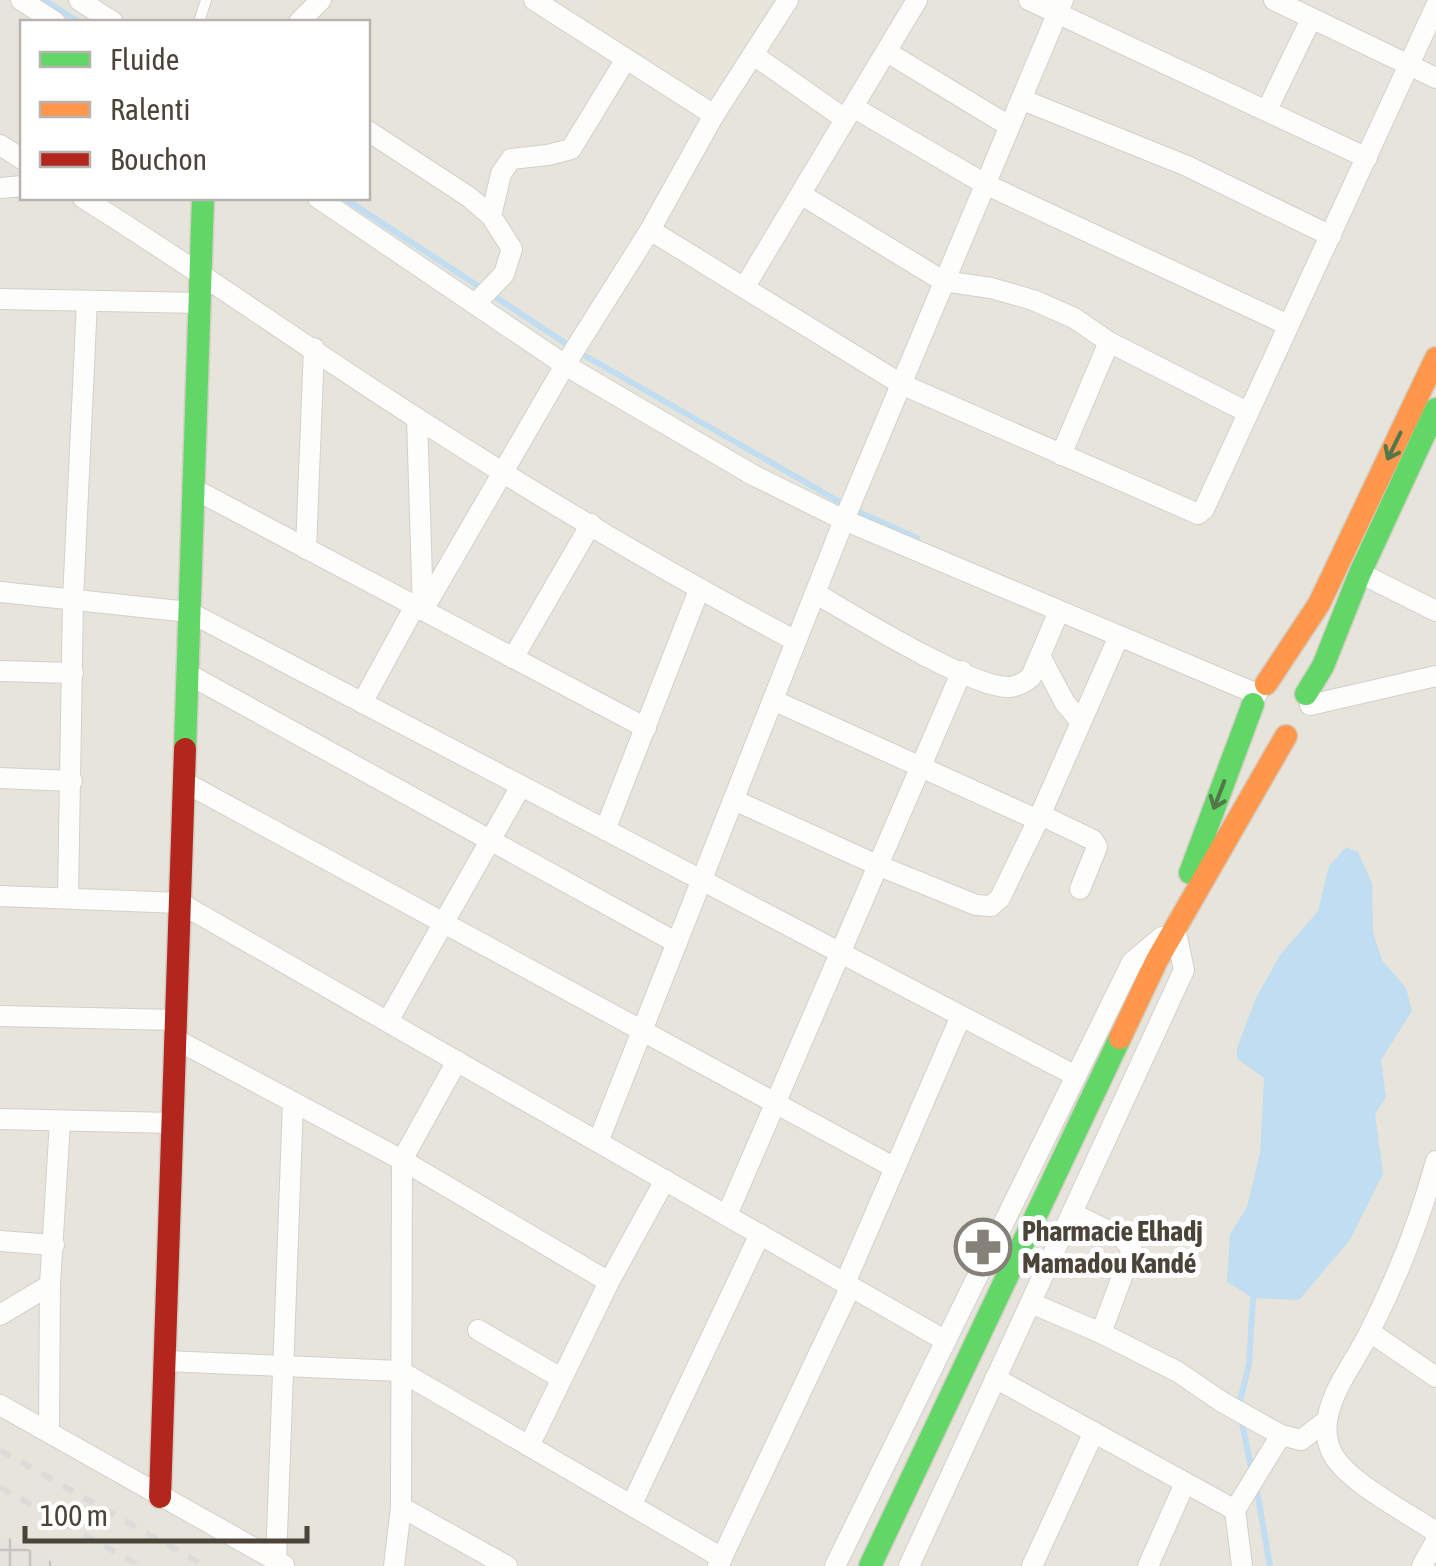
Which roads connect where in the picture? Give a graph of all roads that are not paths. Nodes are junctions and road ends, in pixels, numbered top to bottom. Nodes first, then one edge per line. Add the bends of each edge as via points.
1 (20, 0) edge
2 (79, 0) edge
3 (534, 0) edge
4 (788, 0) edge
5 (917, 0) edge
6 (1030, 0) edge
7 (1060, 6) edge
8 (1436, 6) edge
9 (1294, 7) edge
10 (52, 20) edge
11 (110, 20) edge
12 (887, 52) junction
13 (755, 56) junction
14 (626, 59) junction
15 (1409, 66) junction
16 (1436, 78) edge
17 (1023, 100) junction
18 (1267, 110) junction
19 (849, 113) junction
20 (714, 115) junction
21 (1009, 126) junction
22 (370, 131) edge
23 (1367, 158) junction
24 (985, 184) junction
25 (802, 195) junction
26 (87, 200) edge
27 (204, 200) edge
28 (321, 200) edge
29 (491, 216) junction
30 (650, 230) junction
31 (1331, 236) junction
32 (201, 272) junction
33 (943, 281) junction
34 (744, 288) junction
35 (0, 299) edge
36 (87, 300) junction
37 (200, 303) junction
38 (475, 304) junction
39 (1288, 325) junction
40 (1109, 342) junction
41 (314, 348) junction
42 (1436, 358) edge
43 (565, 364) junction
44 (901, 384) junction
45 (1436, 409) edge
46 (1247, 412) junction
47 (417, 418) junction
48 (1061, 455) junction
49 (505, 472) junction
50 (194, 489) junction
51 (844, 520) junction
52 (591, 524) junction
53 (306, 549) junction
54 (1360, 573) junction
55 (699, 590) junction
56 (0, 592) edge
57 (815, 594) junction
58 (73, 600) junction
59 (419, 608) junction
60 (1058, 611) junction
61 (1436, 611) edge
62 (190, 612) junction
63 (1119, 636) junction
64 (796, 641) junction
65 (1040, 656) junction
66 (513, 658) junction
67 (1436, 660) edge
68 (0, 670) edge
69 (962, 671) junction
70 (74, 673) junction
71 (188, 674) junction
72 (1426, 678) edge
73 (1259, 694) junction
74 (773, 700) junction
75 (1308, 700) junction
76 (362, 702) junction
77 (1081, 722) junction
78 (646, 728) junction
79 (1286, 736) junction
80 (920, 766) junction
81 (0, 778) edge
82 (72, 781) junction
83 (184, 782) junction
84 (522, 786) junction
85 (734, 800) junction
86 (1040, 818) junction
87 (605, 830) junction
88 (491, 840) junction
89 (877, 866) junction
90 (701, 881) junction
91 (1080, 889) dead end
92 (0, 896) edge
93 (68, 898) junction
94 (180, 903) junction
95 (443, 923) junction
96 (1171, 930) junction
97 (677, 942) junction
98 (840, 952) junction
99 (0, 1016) edge
100 (961, 1016) junction
101 (388, 1021) junction
102 (176, 1030) junction
103 (642, 1032) junction
104 (457, 1061) junction
105 (1076, 1076) junction
106 (294, 1103) junction
107 (776, 1104) junction
108 (0, 1119) edge
109 (60, 1121) junction
110 (173, 1122) junction
111 (598, 1142) junction
112 (402, 1160) junction
113 (1436, 1160) edge
114 (895, 1168) junction
115 (665, 1180) junction
116 (1072, 1212) junction
117 (726, 1215) junction
118 (1430, 1222) edge
119 (760, 1234) junction
120 (0, 1241) edge
121 (54, 1245) junction
122 (609, 1282) junction
123 (50, 1285) junction
124 (848, 1285) junction
125 (1030, 1302) junction
126 (0, 1315) edge
127 (478, 1330) dead end
128 (1370, 1332) junction
129 (1101, 1333) junction
130 (946, 1341) junction
131 (165, 1361) junction
132 (284, 1366) junction
133 (400, 1370) junction
134 (1436, 1376) edge
135 (561, 1378) junction
136 (996, 1378) junction
137 (0, 1405) edge
138 (1326, 1421) junction
139 (49, 1431) junction
140 (1094, 1432) junction
141 (1282, 1435) junction
142 (529, 1446) junction
143 (1185, 1483) junction
144 (160, 1497) junction
145 (632, 1504) junction
146 (401, 1507) junction
147 (1235, 1510) junction
148 (1436, 1532) edge
149 (1436, 1541) edge
150 (720, 1562) edge
151 (281, 1563) edge
152 (1153, 1564) edge
153 (911, 1565) edge
154 (394, 1566) edge
155 (507, 1566) edge
156 (835, 1566) edge
157 (870, 1566) edge
158 (1032, 1566) edge
159 (1242, 1566) edge
160 (1422, 1566) edge

1 - 10 street
2 - 11 street
3 - 14 street
4 - 13 street
5 - 12 street
6 - 7 street
7 - 17 street
7 - 18 street
8 - 15 street
9 - 15 street
9 - 18 street
12 - 19 street
12 - 21 street
13 - 19 street
13 - 20 street
14 - 20 street
14 - 29 street via 570,149 511,159
15 - 16 street
15 - 23 street
17 - 21 street
17 - 31 street via 1187,166
18 - 23 street
19 - 24 street
19 - 25 street
20 - 30 street
21 - 24 street
22 - 29 street
23 - 31 street
24 - 33 street
24 - 39 street
25 - 33 street
25 - 34 street
26 - 32 street
27 - 32 street
28 - 38 street
29 - 38 street via 512,248 504,274
30 - 34 street
30 - 43 street
31 - 39 street
32 - 37 street
32 - 41 street
33 - 40 street via 1033,300
33 - 44 street
34 - 44 street
35 - 36 street
36 - 37 street
36 - 58 street
37 - 50 street
38 - 43 street
39 - 46 street
40 - 46 street
40 - 48 street
41 - 47 street
41 - 53 street
42 -> 73 street via 1319,604
43 - 49 street
43 - 51 street via 753,475
44 - 48 street
44 - 51 street
45 - 54 street
46 - 48 street via 1198,514
47 - 49 street
47 - 59 street
49 - 52 street
49 - 59 street
50 - 53 street
50 - 62 street
51 - 57 street
51 - 60 street
52 - 55 street
52 - 66 street
53 - 59 street
54 - 61 street
54 - 75 street
55 - 64 street
55 - 78 street
56 - 58 street
57 - 64 street
57 - 69 street
58 - 62 street
58 - 70 street
59 - 66 street
59 - 76 street
60 - 63 street
60 - 65 street
62 - 71 street
62 - 76 street
63 - 73 street
63 - 77 street
64 - 74 street
65 - 69 street via 1031,677 1011,687
65 - 77 street
66 - 78 street
67 - 72 street
68 - 70 street
69 - 80 street
70 - 82 street
71 - 83 street
71 - 88 street
72 - 75 street
73 - 75 street via 1284,680
73 - 79 street via 1260,725
73 -> 96 street
74 - 80 street
74 - 85 street
75 - 79 street via 1305,723
76 - 84 street
77 - 86 street
78 - 87 street
79 - 96 street
80 - 86 street
80 - 89 street
81 - 82 street
82 - 93 street
83 - 94 street
83 - 95 street
84 - 87 street
84 - 88 street
85 - 89 street
85 - 90 street
86 - 89 street via 991,906
86 - 91 street via 1098,847
87 - 90 street
88 - 95 street
88 - 97 street
89 - 98 street
90 - 97 street
90 - 98 street
92 - 93 street
93 - 94 street
94 - 101 street
94 - 102 street
95 - 101 street
95 - 103 street
96 - 105 street via 1132,962
96 - 116 street via 1184,970
96 - 157 street
97 - 103 street
98 - 100 street
98 - 107 street
99 - 102 street
100 - 105 street
100 - 114 street
101 - 104 street
102 - 106 street
102 - 110 street
103 - 107 street
103 - 111 street
104 - 111 street
104 - 112 street
105 - 130 street
106 - 112 street
106 - 132 street
107 - 114 street
107 - 117 street
108 - 109 street
109 - 110 street
109 - 121 street
110 - 131 street
111 - 115 street
112 - 122 street
112 - 133 street
113 - 118 street
114 - 124 street
115 - 117 street
115 - 122 street
116 - 125 street
116 - 129 street via 1123,1238 1132,1250
117 - 119 street
118 - 128 street
119 - 124 street
119 - 145 street
120 - 121 street
121 - 123 street
122 - 135 street
123 - 126 street
123 - 139 street
124 - 130 street
124 - 150 street
125 - 129 street
125 - 136 street
127 - 135 street
128 - 134 street
128 - 138 street
129 - 141 street
130 - 156 street
131 - 132 street
131 - 144 street
132 - 133 street
132 - 151 street
133 - 142 street
133 - 146 street
135 - 142 street
136 - 140 street
136 - 153 street
137 - 139 street
138 - 141 street via 1301,1440
138 - 148 street via 1334,1458
139 - 144 street
140 - 143 street
140 - 158 street
141 - 147 street
142 - 145 street
143 - 147 street
143 - 152 street
144 - 151 street
145 - 150 street
146 - 154 street
146 - 155 street
147 - 159 street
149 - 160 street

